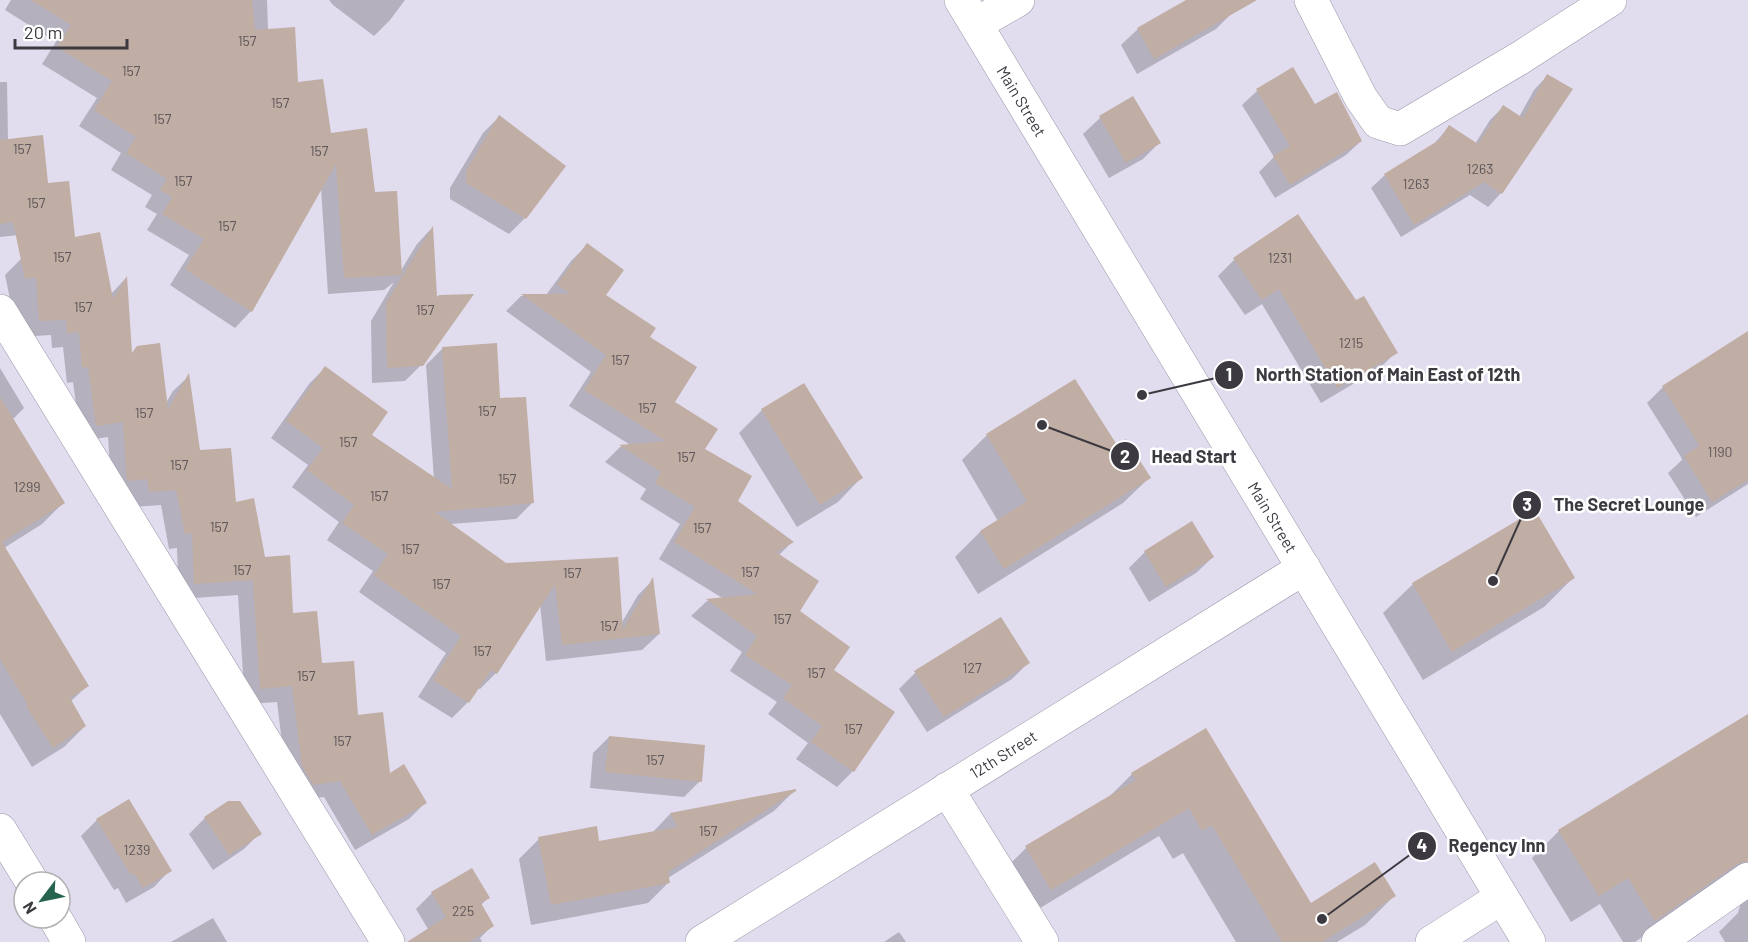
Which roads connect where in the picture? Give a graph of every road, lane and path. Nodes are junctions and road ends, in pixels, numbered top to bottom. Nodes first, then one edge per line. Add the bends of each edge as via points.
1 (1018, 0) edge
2 (1311, 0) edge
3 (1610, 0) edge
4 (968, 12) edge
5 (0, 311) edge
6 (1304, 568) junction
7 (947, 789) junction
8 (0, 830) edge
9 (25, 870) edge
10 (1748, 879) edge
11 (1501, 898) junction
12 (1442, 939) edge
13 (708, 940) edge
14 (388, 942) edge
15 (1042, 942) edge
16 (1529, 942) edge
17 (1658, 942) edge

1 - 4 main road
2 - 3 main road via 1361,98 1378,122 1400,129
4 - 6 main road, Main Street
5 - 14 main road
6 - 7 main road, 12th Street
6 - 11 main road, Main Street
7 - 13 main road, 12th Street
7 - 15 main road
8 - 9 main road
10 - 17 main road
11 - 12 main road
11 - 16 main road, Main Street

